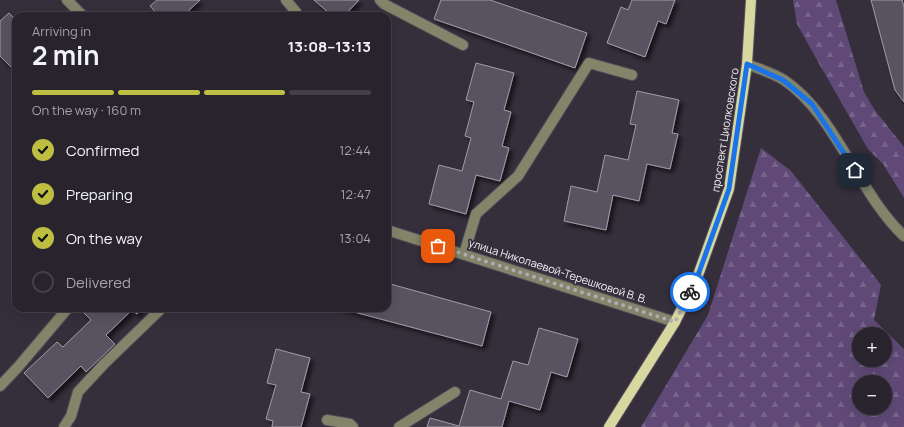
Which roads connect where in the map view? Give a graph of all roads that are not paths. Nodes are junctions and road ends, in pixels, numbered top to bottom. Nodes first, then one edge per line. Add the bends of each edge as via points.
1 (67, 0) edge
2 (286, 0) edge
3 (751, 0) edge
4 (384, 1) edge
5 (79, 12) edge
6 (296, 12) edge
7 (463, 45) dead end
8 (747, 64) junction
9 (632, 75) dead end
10 (391, 231) edge
11 (904, 236) edge
12 (464, 254) junction
13 (65, 312) edge
14 (158, 312) edge
15 (675, 322) junction
16 (0, 386) edge
17 (455, 392) dead end
18 (327, 420) dead end
19 (64, 427) edge
20 (353, 427) edge
21 (399, 427) edge
22 (609, 427) edge

1 - 5 street
2 - 6 street
3 - 8 main road, проспект Циолковского
4 - 7 street
8 - 11 street via 783,80 812,104 863,184
8 - 15 main road, проспект Циолковского via 729,189 697,278
9 - 12 street via 589,63 518,176 476,214
10 - 12 street, улица Николаевой-Терешковой В. В.
12 - 15 street, улица Николаевой-Терешковой В. В.
13 - 16 street
14 - 19 street via 78,392 71,416
15 - 22 main road, проспект Циолковского
17 - 21 street
18 - 20 street via 350,424

